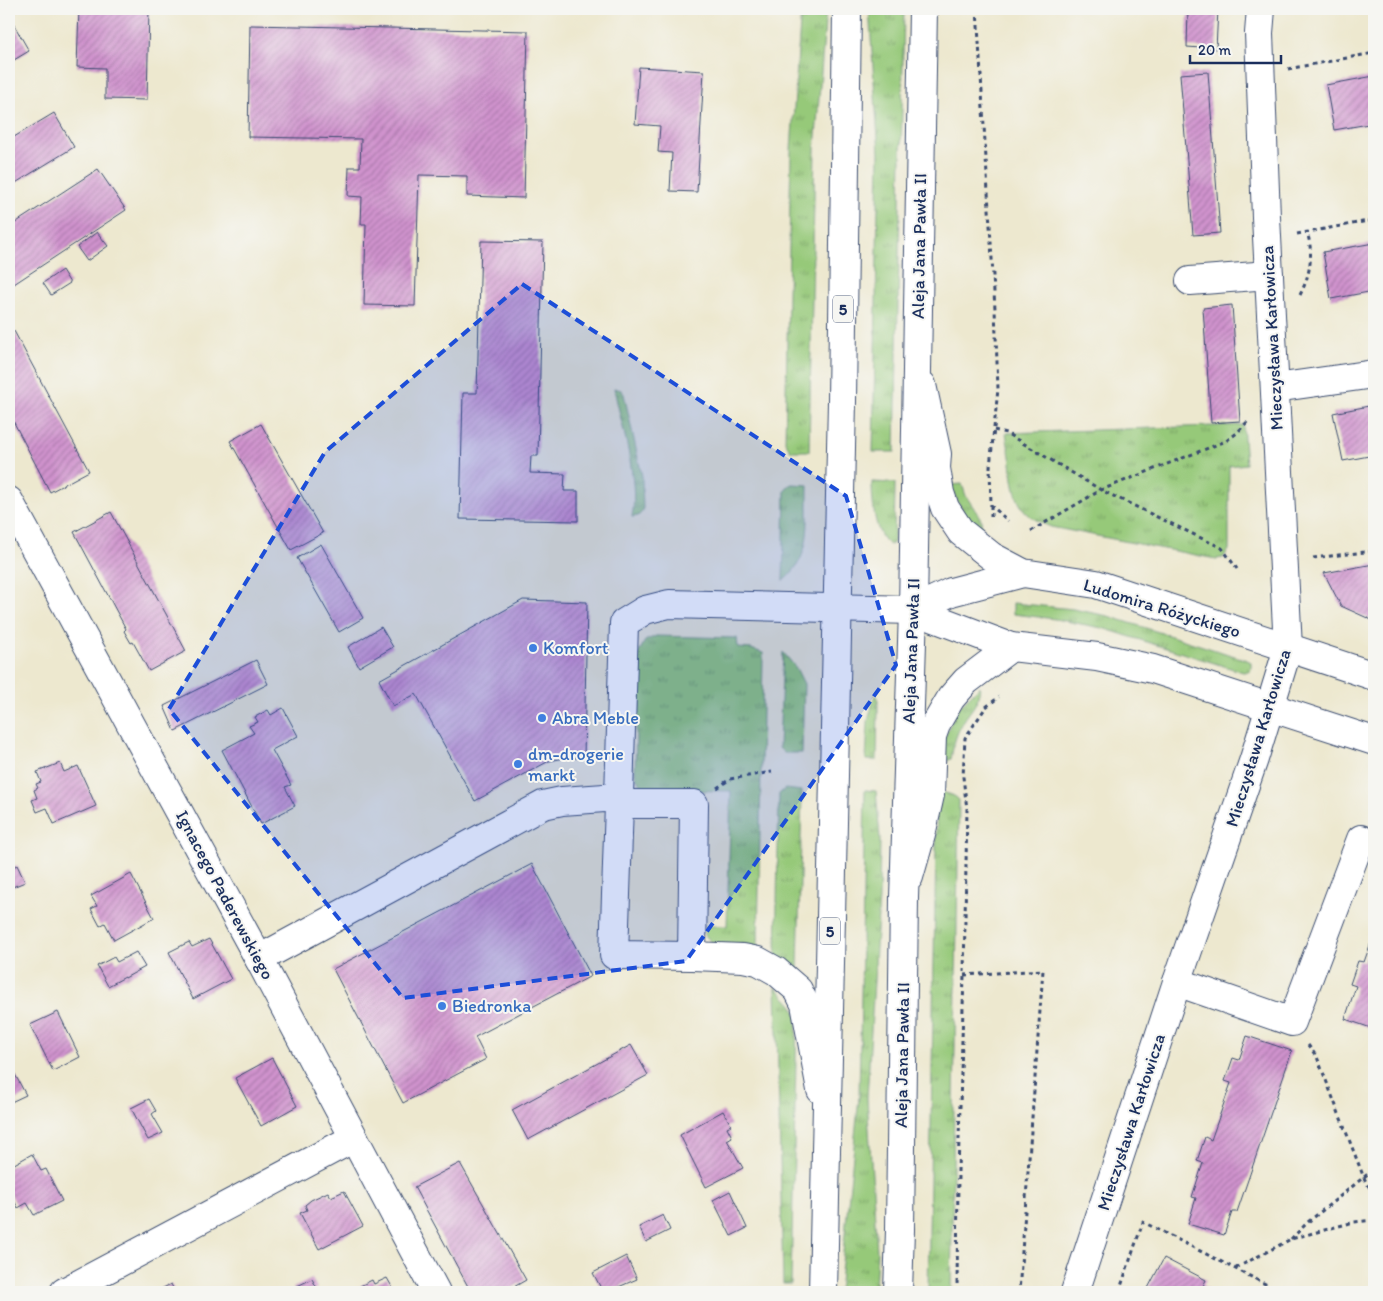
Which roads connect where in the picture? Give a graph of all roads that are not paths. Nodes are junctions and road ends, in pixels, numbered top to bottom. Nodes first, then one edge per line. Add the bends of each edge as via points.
1 (847, 9) edge
2 (923, 9) edge
3 (1261, 9) edge
4 (1269, 276) junction
5 (1190, 280) dead end
6 (916, 356) junction
7 (1374, 374) edge
8 (1275, 399) junction
9 (9, 501) edge
10 (1023, 573) junction
11 (836, 608) junction
12 (913, 610) junction
13 (1011, 647) junction
14 (1288, 648) junction
15 (1374, 676) edge
16 (1270, 707) junction
17 (1374, 741) edge
18 (619, 801) junction
19 (1361, 839) dead end
20 (904, 898) junction
21 (692, 956) junction
22 (259, 959) junction
23 (1177, 982) junction
24 (826, 1116) junction
25 (354, 1138) junction
26 (64, 1292) edge
27 (436, 1292) edge
28 (823, 1292) edge
29 (898, 1292) edge
30 (1075, 1292) edge

1 - 11 street, 5
2 - 6 street, Aleja Jana Pawła II
3 - 4 street, Mieczysława Karłowicza via 1260,72
4 - 5 street
4 - 8 street, Mieczysława Karłowicza
6 - 10 street, Ludomira Różyckiego via 945,508 974,543
6 - 12 street, Aleja Jana Pawła II
7 - 8 street
8 - 14 street, Mieczysława Karłowicza
9 - 22 street, Ignacego Paderewskiego
10 - 12 street via 951,592
10 - 14 street, Ludomira Różyckiego via 1096,584
11 - 12 street
11 - 18 street via 669,604 645,610 624,623
11 - 24 street, 5
12 - 13 street
12 - 20 street, Aleja Jana Pawła II
13 - 16 street via 1097,657 1153,669
13 - 20 street via 966,681 951,698 932,736 930,795
14 - 15 street, Ludomira Różyckiego
14 - 16 street, Mieczysława Karłowicza
16 - 17 street
16 - 23 street, Mieczysława Karłowicza
18 - 21 street via 694,804
18 - 21 street via 614,955
18 - 22 street via 562,801 543,805
19 - 23 street via 1292,1022
20 - 29 street, Aleja Jana Pawła II
21 - 24 street via 758,961 798,990 805,1004
22 - 25 street, Ignacego Paderewskiego
23 - 30 street, Mieczysława Karłowicza
24 - 28 street, 5
25 - 26 street
25 - 27 street, Ignacego Paderewskiego

